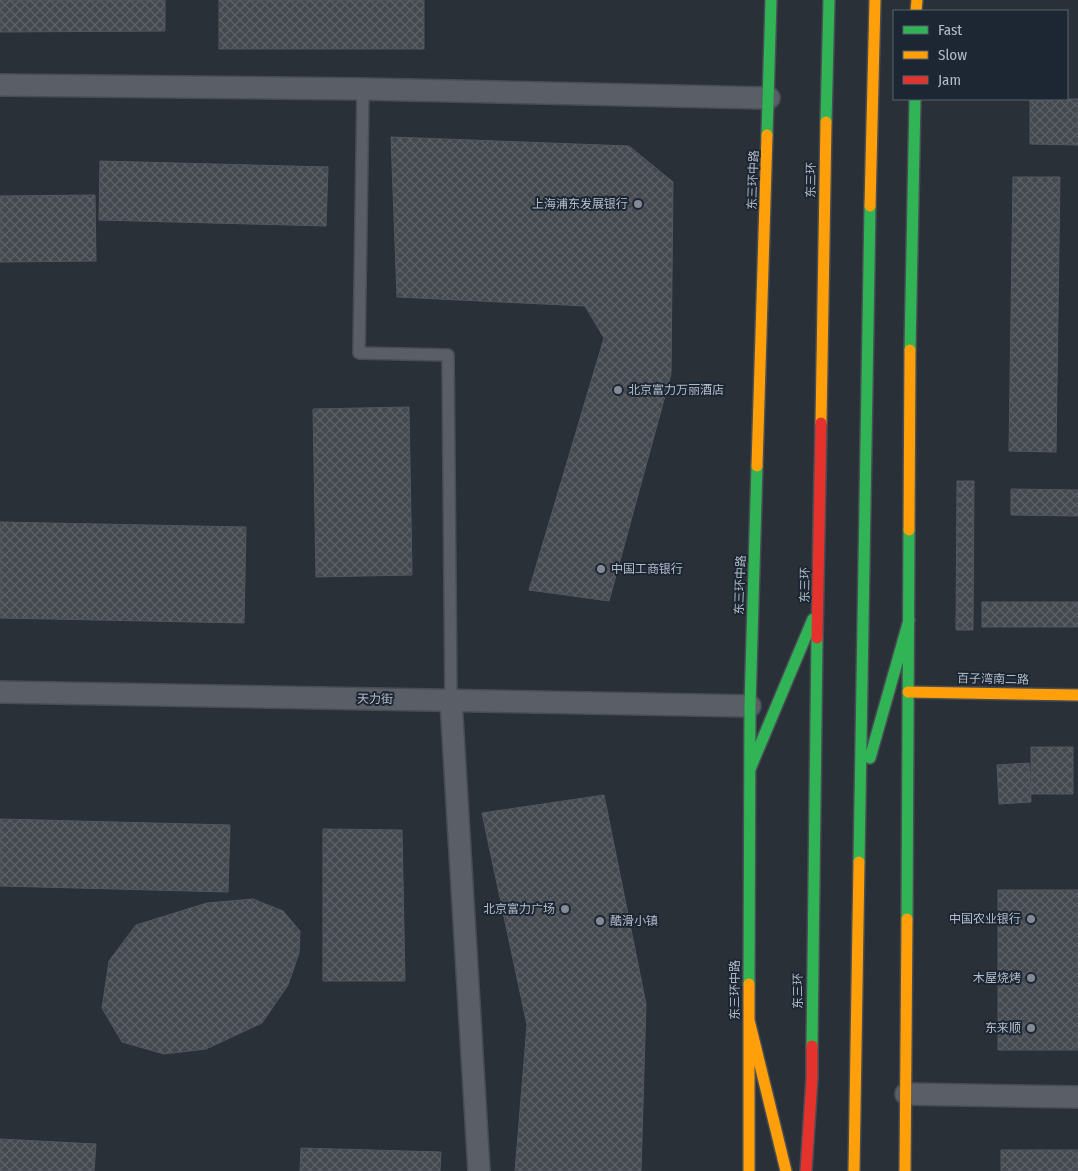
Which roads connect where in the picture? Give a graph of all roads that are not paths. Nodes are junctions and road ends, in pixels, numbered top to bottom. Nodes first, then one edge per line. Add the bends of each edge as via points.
1 (772, 0) edge
2 (829, 0) edge
3 (875, 0) edge
4 (0, 85) edge
5 (363, 89) junction
6 (769, 98) junction
7 (915, 100) edge
8 (818, 606) junction
9 (909, 620) junction
10 (0, 692) edge
11 (908, 692) junction
12 (1078, 695) edge
13 (451, 701) junction
14 (750, 706) junction
15 (750, 769) junction
16 (860, 796) junction
17 (749, 1020) junction
18 (855, 1081) junction
19 (906, 1094) junction
20 (1078, 1097) edge
21 (867, 1144) dead end
22 (479, 1171) edge
23 (749, 1171) edge
24 (786, 1171) edge
25 (806, 1171) edge
26 (854, 1171) edge
27 (905, 1171) edge

1 - 6 main road, 东三环中路
2 - 8 main road, 东三环
3 - 16 main road
4 - 5 street
5 - 6 street
5 - 13 lane via 359,353 448,356
6 - 14 main road, 东三环中路
7 - 9 main road via 909,397
8 - 15 main road
8 - 25 main road, 东三环 via 812,1078
9 - 11 main road
9 - 16 main road
10 - 13 street, 天力街
11 - 12 main road, 百子湾南二路
11 - 19 main road
13 - 14 street, 天力街
13 - 22 street
14 - 15 main road, 东三环中路
15 - 17 main road, 东三环中路
16 - 18 main road
17 - 23 main road, 东三环中路
17 - 24 main road
18 - 21 main road
18 - 26 main road
19 - 20 street
19 - 27 main road

